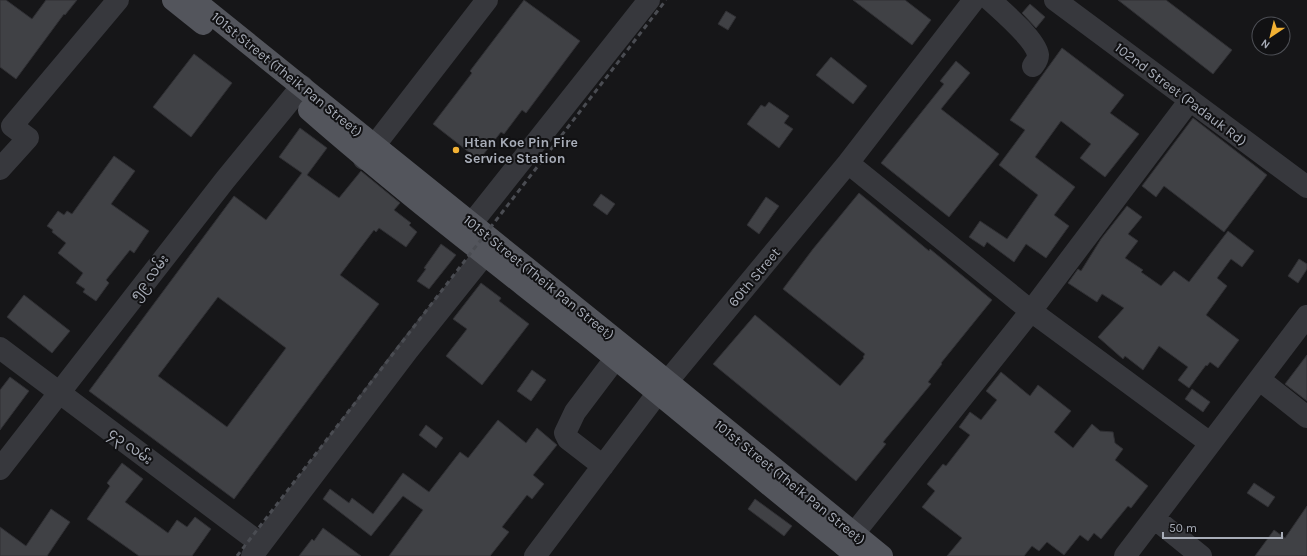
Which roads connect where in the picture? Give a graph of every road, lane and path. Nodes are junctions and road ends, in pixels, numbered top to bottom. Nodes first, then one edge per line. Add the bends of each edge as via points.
1 (118, 0) edge
2 (173, 0) edge
3 (194, 0) edge
4 (487, 0) edge
5 (649, 0) edge
6 (974, 0) edge
7 (990, 0) edge
8 (1055, 0) edge
9 (1033, 66) dead end
10 (297, 92) junction
11 (1190, 100) junction
12 (369, 152) junction
13 (848, 163) junction
14 (0, 169) edge
15 (1307, 187) edge
16 (472, 223) junction
17 (485, 254) junction
18 (546, 293) junction
19 (1031, 311) junction
20 (1307, 316) edge
21 (591, 328) junction
22 (0, 348) edge
23 (615, 359) junction
24 (1260, 380) junction
25 (662, 388) junction
26 (59, 393) junction
27 (1307, 417) edge
28 (1210, 443) junction
29 (604, 466) junction
30 (0, 469) edge
31 (1154, 518) junction
32 (852, 545) edge
33 (257, 550) edge
34 (535, 556) edge
35 (882, 556) edge
36 (1125, 556) edge
37 (1201, 556) edge

1 - 14 street via 12,126 28,138
2 - 10 main road, 101st Street (Theik Pan Street)
3 - 10 main road, 101st Street (Theik Pan Street)
4 - 12 street
5 - 16 street
6 - 13 street, 60th Street
7 - 9 street via 1016,24 1032,44 1038,54
8 - 11 street, 102nd Street (Padauk Rd)
10 - 12 main road, 101st Street (Theik Pan Street)
10 - 26 street, ၅၉ လမ်း
11 - 15 street, 102nd Street (Padauk Rd)
11 - 19 street
12 - 16 main road, 101st Street (Theik Pan Street)
12 - 17 main road, 101st Street (Theik Pan Street)
13 - 19 street
13 - 25 street, 60th Street
16 - 18 main road, 101st Street (Theik Pan Street)
17 - 18 main road, 101st Street (Theik Pan Street)
17 - 33 street
18 - 21 main road, 101st Street (Theik Pan Street)
19 - 28 street
19 - 32 street
20 - 24 street
21 - 23 main road, 101st Street (Theik Pan Street)
21 - 25 main road, 101st Street (Theik Pan Street)
22 - 26 street, ၄၃ လမ်း
23 - 25 main road, 101st Street (Theik Pan Street)
23 - 29 street via 575,412 565,433 568,439
24 - 27 street
24 - 28 street
25 - 29 street, 60th Street
25 - 32 main road, 101st Street (Theik Pan Street)
26 - 30 street, ၅၉ လမ်း
26 - 33 street, ၄၃ လမ်း
28 - 31 street
29 - 34 street, 60th Street
31 - 36 street
31 - 37 street
32 - 35 main road, 101st Street (Theik Pan Street)

